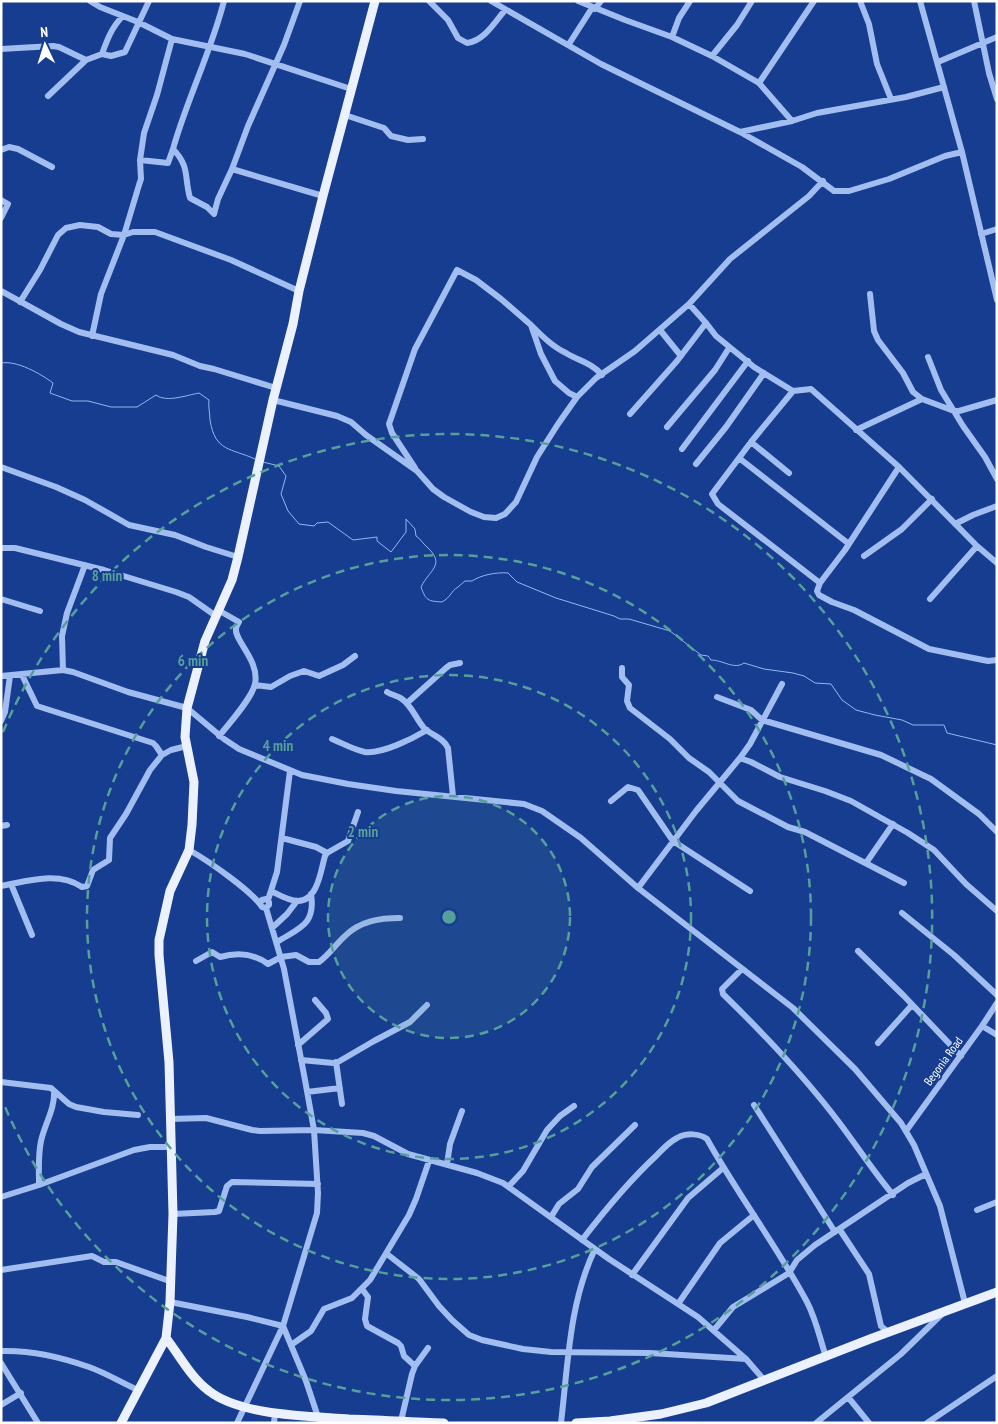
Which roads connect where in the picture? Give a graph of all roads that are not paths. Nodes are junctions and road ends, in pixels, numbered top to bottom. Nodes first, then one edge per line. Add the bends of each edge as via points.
1 (90, 1) edge
2 (148, 1) edge
3 (224, 1) edge
4 (300, 1) edge
5 (375, 1) edge
6 (429, 1) edge
7 (491, 1) edge
8 (578, 1) edge
9 (601, 1) edge
10 (690, 1) edge
11 (752, 1) edge
12 (814, 1) edge
13 (860, 1) edge
14 (920, 1) edge
15 (974, 1) edge
16 (594, 8) junction
17 (505, 10) junction
18 (122, 17) junction
19 (138, 22) junction
20 (672, 37) junction
21 (997, 37) edge
22 (172, 39) junction
23 (982, 43) junction
24 (569, 44) junction
25 (208, 47) junction
26 (1, 49) edge
27 (102, 54) junction
28 (712, 56) junction
29 (86, 60) junction
30 (938, 62) junction
31 (275, 64) junction
32 (759, 83) junction
33 (944, 87) junction
34 (351, 90) junction
35 (48, 96) dead end
36 (891, 99) junction
37 (997, 99) edge
38 (345, 115) junction
39 (792, 121) junction
40 (740, 132) junction
41 (423, 139) dead end
42 (173, 149) junction
43 (1, 150) edge
44 (962, 152) junction
45 (140, 160) junction
46 (52, 167) dead end
47 (232, 169) junction
48 (823, 181) junction
49 (323, 196) junction
50 (1, 200) edge
51 (1, 218) edge
52 (997, 229) edge
53 (981, 234) junction
54 (124, 235) junction
55 (1, 291) edge
56 (299, 291) junction
57 (870, 294) dead end
58 (997, 300) edge
59 (20, 302) junction
60 (689, 304) junction
61 (706, 323) junction
62 (531, 325) junction
63 (660, 330) junction
64 (92, 336) junction
65 (729, 348) junction
66 (681, 356) junction
67 (928, 357) dead end
68 (748, 361) junction
69 (764, 373) junction
70 (602, 375) junction
71 (276, 388) junction
72 (793, 391) junction
73 (577, 397) junction
74 (922, 399) junction
75 (273, 400) junction
76 (997, 400) edge
77 (954, 411) junction
78 (630, 414) dead end
79 (667, 426) dead end
80 (856, 430) junction
81 (751, 442) junction
82 (682, 449) dead end
83 (739, 458) junction
84 (696, 464) dead end
85 (1, 467) edge
86 (900, 467) junction
87 (416, 471) junction
88 (789, 473) dead end
89 (997, 479) edge
90 (932, 499) junction
91 (997, 506) edge
92 (955, 524) junction
93 (849, 544) junction
94 (977, 546) junction
95 (1, 548) edge
96 (864, 556) dead end
97 (238, 557) junction
98 (997, 563) edge
99 (84, 565) junction
100 (820, 584) junction
101 (1, 599) edge
102 (930, 599) dead end
103 (40, 611) dead end
104 (217, 613) junction
105 (355, 656) dead end
106 (997, 660) edge
107 (988, 661) junction
108 (460, 663) dead end
109 (997, 666) edge
110 (622, 668) dead end
111 (63, 670) junction
112 (22, 675) junction
113 (1, 676) edge
114 (10, 676) junction
115 (782, 684) dead end
116 (255, 685) junction
117 (387, 692) dead end
118 (717, 697) dead end
119 (407, 703) junction
120 (187, 708) junction
121 (762, 720) junction
122 (1, 721) edge
123 (427, 730) junction
124 (219, 736) junction
125 (332, 738) dead end
126 (187, 746) junction
127 (162, 755) junction
128 (740, 758) junction
129 (290, 771) junction
130 (720, 782) junction
131 (453, 796) junction
132 (610, 801) dead end
133 (358, 812) dead end
134 (893, 824) junction
135 (997, 832) edge
136 (282, 838) junction
137 (674, 840) junction
138 (189, 850) junction
139 (327, 853) junction
140 (866, 864) junction
141 (904, 883) dead end
142 (12, 884) junction
143 (1, 886) edge
144 (638, 888) junction
145 (750, 891) dead end
146 (271, 892) junction
147 (311, 894) junction
148 (297, 901) junction
149 (267, 904) junction
150 (997, 911) edge
151 (902, 913) dead end
152 (400, 918) dead end
153 (272, 928) junction
154 (32, 935) dead end
155 (277, 942) junction
156 (858, 951) dead end
157 (281, 957) junction
158 (196, 960) dead end
159 (742, 969) junction
160 (997, 995) edge
161 (315, 1000) dead end
162 (997, 1003) edge
163 (427, 1005) dead end
164 (912, 1005) junction
165 (982, 1026) junction
166 (997, 1035) edge
167 (878, 1043) dead end
168 (298, 1045) junction
169 (961, 1056) junction
170 (301, 1060) junction
171 (336, 1062) junction
172 (1, 1082) edge
173 (340, 1088) junction
174 (54, 1091) junction
175 (307, 1092) junction
176 (342, 1104) dead end
177 (754, 1105) dead end
178 (574, 1106) dead end
179 (462, 1111) dead end
180 (138, 1115) dead end
181 (170, 1120) junction
182 (635, 1124) dead end
183 (314, 1130) junction
184 (906, 1131) junction
185 (170, 1147) junction
186 (429, 1161) junction
187 (447, 1164) junction
188 (723, 1168) junction
189 (926, 1174) junction
190 (318, 1184) junction
191 (39, 1185) junction
192 (509, 1186) junction
193 (893, 1195) junction
194 (1, 1197) edge
195 (997, 1202) edge
196 (978, 1210) dead end
197 (173, 1214) junction
198 (754, 1215) junction
199 (551, 1217) junction
200 (837, 1231) junction
201 (582, 1240) junction
202 (595, 1250) junction
203 (387, 1254) junction
204 (1, 1270) edge
205 (789, 1273) junction
206 (632, 1275) junction
207 (172, 1282) junction
208 (362, 1289) junction
209 (997, 1292) edge
210 (170, 1302) junction
211 (965, 1303) junction
212 (678, 1304) junction
213 (945, 1311) junction
214 (283, 1326) junction
215 (714, 1330) junction
216 (888, 1332) junction
217 (166, 1338) junction
218 (291, 1345) junction
219 (428, 1348) dead end
220 (1, 1351) edge
221 (570, 1352) junction
222 (826, 1356) junction
223 (746, 1359) junction
224 (1, 1363) edge
225 (415, 1366) junction
226 (997, 1376) edge
227 (765, 1381) junction
228 (138, 1390) junction
229 (21, 1393) junction
230 (848, 1397) junction
231 (1, 1405) edge
232 (245, 1407) junction
233 (275, 1413) junction
234 (320, 1420) edge
235 (401, 1421) junction
236 (610, 1422) edge
237 (38, 1423) edge
238 (121, 1423) edge
239 (237, 1423) edge
240 (274, 1423) edge
241 (444, 1423) edge
242 (561, 1423) edge
243 (576, 1423) edge
244 (816, 1423) edge
245 (869, 1423) edge
246 (927, 1423) edge

1 - 18 street
2 - 19 street
3 - 25 street
4 - 31 street
5 - 34 main road
6 - 17 street via 448,20 458,38 467,42 476,41
7 - 17 street
8 - 16 street
9 - 16 street
10 - 20 street
11 - 28 street
12 - 32 street
13 - 36 street via 869,24 877,64
14 - 30 street
15 - 23 street
16 - 20 street
16 - 24 street
17 - 24 street
18 - 19 street
18 - 27 street via 111,30
19 - 22 street
19 - 27 street via 125,52 111,56
20 - 28 street
21 - 23 street
22 - 25 street
22 - 45 street via 144,133
23 - 30 street
23 - 37 street
24 - 40 street via 602,64
25 - 31 street via 238,52
25 - 42 street
26 - 29 street via 59,46
27 - 29 street
28 - 32 street
29 - 35 street
30 - 33 street
31 - 34 street
31 - 47 street
32 - 39 street
33 - 36 street
33 - 44 street
34 - 38 main road
36 - 39 street
38 - 41 street via 384,128 391,136
38 - 49 main road
39 - 40 street
40 - 48 street
42 - 45 street via 168,163
42 - 47 street via 182,158 190,198 214,214
43 - 46 street via 9,147 18,149
44 - 48 street via 849,191 834,191
44 - 53 street
45 - 54 street via 141,180
47 - 49 street
48 - 60 street via 730,259
49 - 56 main road
50 - 51 street via 8,204
52 - 53 street
53 - 58 street
54 - 56 street via 155,232 231,260
54 - 59 street via 111,234 98,227 80,225 66,228 58,235
54 - 64 street via 101,294
55 - 59 street
56 - 71 main road
57 - 74 street via 878,340 913,392
59 - 64 street via 60,324
60 - 61 street
60 - 63 street
61 - 65 street
61 - 66 street
62 - 70 street via 566,354 597,368
62 - 73 street via 555,381
62 - 87 street via 476,280 457,270 415,349 389,424
63 - 66 street
63 - 70 street
64 - 71 street via 173,355
65 - 68 street
65 - 79 street via 715,370
66 - 78 street
67 - 77 street via 941,390
68 - 69 street
68 - 82 street
69 - 72 street
69 - 84 street
70 - 73 street
71 - 75 main road
72 - 80 street via 811,389
72 - 81 street
73 - 87 street via 537,457 516,502 501,517 488,518 471,512 444,497
74 - 77 street
74 - 80 street
75 - 87 street via 351,422
75 - 97 main road
76 - 77 street
77 - 89 street
80 - 86 street
81 - 83 street
81 - 88 street
83 - 93 street
83 - 100 street via 714,490 713,498
85 - 97 street via 85,500 129,525 175,535
86 - 90 street
86 - 93 street
90 - 92 street
90 - 96 street via 902,529
91 - 92 street
92 - 94 street
93 - 100 street
94 - 98 street
94 - 102 street
95 - 99 street via 14,548
97 - 104 main road
99 - 104 street via 176,592
99 - 111 street via 62,636
100 - 107 street via 819,595 929,649
101 - 103 street
104 - 116 street via 239,622 237,636 248,652
104 - 120 main road via 205,641
105 - 116 street via 344,665 319,676 304,670 271,687
106 - 107 street
107 - 109 street
108 - 119 street via 446,668
110 - 130 street via 622,677 629,685 627,701 630,708
111 - 112 street
111 - 120 street
112 - 114 street
112 - 127 street via 37,706 153,743
113 - 114 street
114 - 122 street
115 - 121 street
116 - 124 street via 240,711
117 - 119 street
118 - 121 street via 751,710
119 - 123 street
120 - 124 street
120 - 126 main road via 184,728
121 - 128 street
121 - 135 street via 881,755 931,779 979,814
123 - 125 street via 373,752 362,751
123 - 131 street via 444,740 448,748
124 - 129 street via 239,749
126 - 127 street
126 - 138 main road via 195,798
127 - 142 street via 110,838 109,860 93,870 87,886 47,878
128 - 130 street
128 - 134 street via 780,777 851,801
129 - 131 street via 348,784
129 - 136 street
130 - 137 street
130 - 140 street via 738,802
131 - 144 street via 533,807 581,838
132 - 137 street via 628,787 638,790
133 - 139 street via 348,841
134 - 140 street
134 - 150 street via 934,850
136 - 139 street
136 - 146 street
137 - 144 street
137 - 145 street
138 - 149 street via 261,906
138 - 181 main road via 170,891 160,940
139 - 147 street via 322,874
140 - 141 street
142 - 143 street
142 - 154 street
144 - 159 street
146 - 148 street
146 - 149 street
147 - 148 street
147 - 155 street via 310,919
148 - 153 street
149 - 153 street
151 - 160 street
152 - 157 street via 375,919 346,935 319,962 309,962 296,954
153 - 155 street
155 - 157 street
156 - 164 street
157 - 158 street via 268,964 256,957 236,953 220,957 212,952
157 - 168 street
159 - 184 street via 805,1019 855,1069
159 - 193 street via 722,989 723,994 805,1081
161 - 168 street via 328,1019
162 - 165 street, Begonia Road
163 - 171 street via 410,1022
164 - 167 street
164 - 169 street
165 - 166 street
165 - 169 street, Begonia Road
168 - 170 street
169 - 184 street, Begonia Road
170 - 171 street
170 - 175 street
171 - 173 street
172 - 174 street
173 - 175 street
173 - 176 street
174 - 180 street via 69,1104
174 - 191 street via 50,1116 41,1139
175 - 183 street
177 - 200 street
178 - 192 street via 547,1130 523,1171
179 - 187 street via 450,1144
181 - 183 street via 206,1118 252,1130
181 - 185 main road
182 - 199 street via 592,1168 578,1188 559,1204
183 - 186 street via 363,1133
183 - 190 street
184 - 189 street
185 - 191 street via 134,1150
185 - 197 main road
186 - 187 street
186 - 203 street via 409,1215
187 - 192 street
188 - 198 street
188 - 201 street via 703,1136 677,1138 639,1172
188 - 206 street via 688,1198
189 - 193 street
189 - 211 street via 940,1206
190 - 197 street via 232,1182 227,1186 220,1211
190 - 214 street via 317,1213
191 - 194 street
192 - 199 street
193 - 200 street
195 - 196 street
197 - 207 main road
198 - 205 street
198 - 212 street via 720,1242
199 - 201 street
200 - 205 street via 797,1260
200 - 216 street via 866,1267 873,1284 881,1326
201 - 202 street
202 - 206 street
202 - 221 street via 581,1283
203 - 208 street
203 - 221 street via 416,1275 439,1306 474,1338 523,1349
204 - 207 street via 92,1256
205 - 215 street via 733,1307
205 - 222 street via 808,1303
206 - 212 street
207 - 210 main road
208 - 218 street via 352,1298 324,1309 310,1331
208 - 225 street via 368,1297 367,1326 398,1343 404,1356
209 - 211 main road
210 - 214 street
210 - 217 main road
211 - 213 main road
212 - 215 street
213 - 216 main road
213 - 230 street
214 - 218 street
214 - 232 street
215 - 223 street
216 - 222 main road
217 - 228 main road
217 - 232 main road via 209,1392
218 - 234 street
219 - 225 street
220 - 228 street via 36,1353 72,1361
221 - 223 street
221 - 242 street
222 - 227 main road
223 - 227 street
224 - 229 street
225 - 235 street
226 - 246 street
227 - 236 main road via 706,1403
228 - 238 main road
229 - 231 street
229 - 237 street
230 - 244 street
230 - 245 street
232 - 233 main road
232 - 239 street
233 - 234 main road
233 - 240 street
234 - 235 main road
235 - 241 main road
236 - 243 main road

